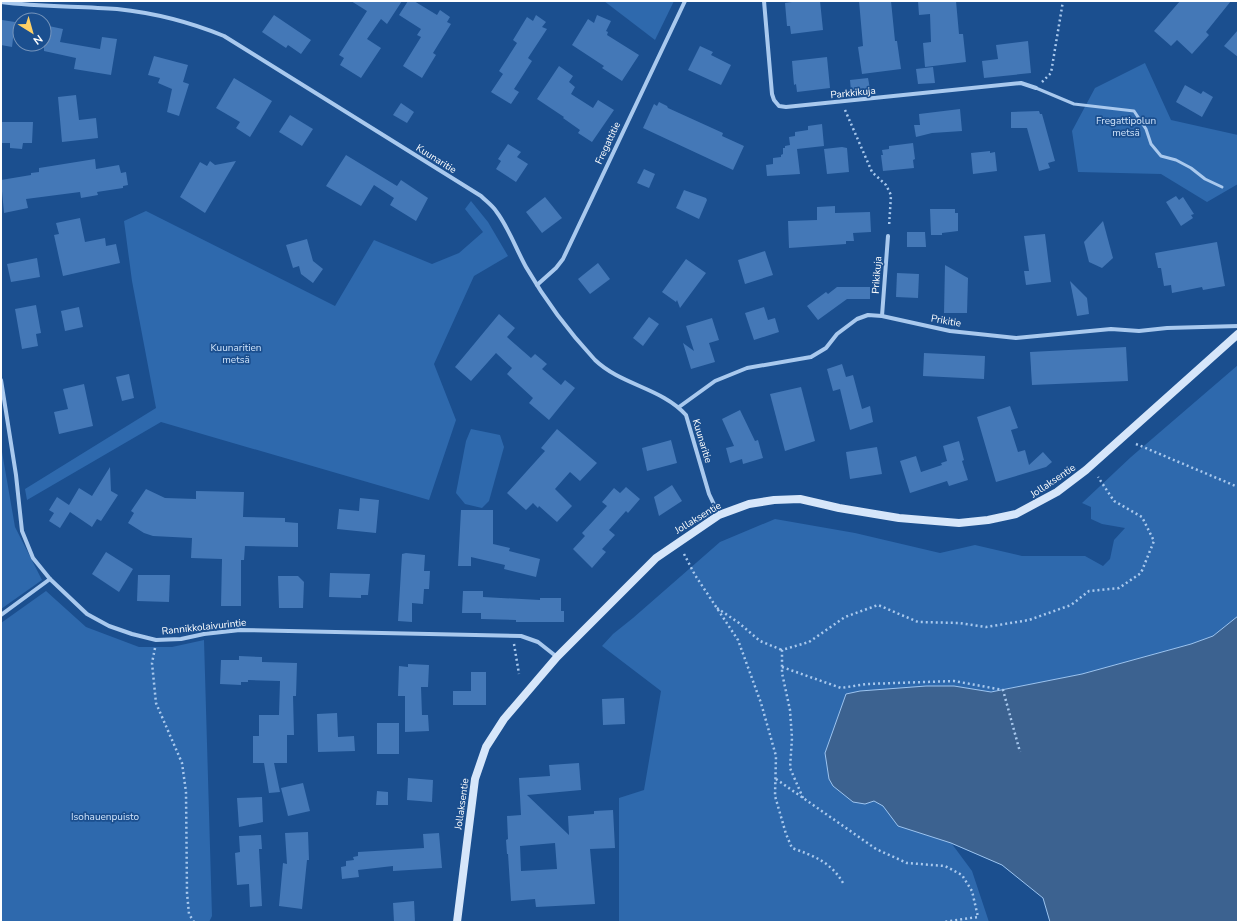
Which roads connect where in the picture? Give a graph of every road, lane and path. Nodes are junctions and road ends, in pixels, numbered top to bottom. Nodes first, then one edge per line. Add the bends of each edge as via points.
1 (685, 1) edge
2 (764, 1) edge
3 (1063, 1) edge
4 (1, 2) edge
5 (1036, 88) junction
6 (841, 102) junction
7 (1222, 187) dead end
8 (888, 236) joint
9 (537, 286) junction
10 (882, 316) junction
11 (1238, 326) edge
12 (1238, 334) edge
13 (1, 380) edge
14 (679, 407) junction
15 (1136, 444) dead end
16 (1098, 477) dead end
17 (1238, 487) edge
18 (719, 515) junction
19 (684, 554) dead end
20 (50, 580) junction
21 (716, 607) junction
22 (1, 615) edge
23 (508, 636) junction
24 (156, 640) junction
25 (782, 650) junction
26 (557, 657) junction
27 (782, 667) junction
28 (519, 674) dead end
29 (1020, 752) dead end
30 (776, 779) junction
31 (803, 798) junction
32 (843, 883) dead end
33 (194, 922) edge
34 (457, 922) edge
35 (944, 922) edge

1 - 9 street, Fregattitie via 563,259
2 - 6 street, Parkkikuja via 774,100 779,106 786,107
3 - 5 path via 1051,73
4 - 9 street, Kuunaritie via 125,10 168,17 224,36 481,196 496,210
5 - 6 street, Parkkikuja via 1021,83
5 - 7 lane via 1074,104 1134,111 1160,156 1176,160
6 - 8 path via 872,172 886,185 891,195
8 - 10 street, Prikikuja
9 - 14 street, Kuunaritie via 563,323 596,360 623,380
10 - 11 street, Prikitie via 950,331 1016,338 1111,330
10 - 14 street, Prikitie via 868,315 857,319 837,334 826,348 811,357 747,368 715,381
12 - 18 main road, Jollaksentie via 1086,470 1057,492 1016,514 959,523 899,518 800,499 749,504
13 - 20 street, Rannikkolaivurintie via 22,531 33,558
14 - 18 street, Kuunaritie via 686,415 709,494
15 - 17 path
16 - 25 path via 1114,501 1142,517 1154,541 1141,573 1119,588 1089,591 1071,605 1028,620 986,627 959,623 918,622 878,605 845,617 809,642
18 - 26 main road, Jollaksentie via 656,558
19 - 21 path
20 - 22 street
20 - 24 street, Rannikkolaivurintie via 87,614 109,626
21 - 25 path via 740,623 760,641
21 - 30 path via 738,640 761,703 776,756
23 - 24 street, Rannikkolaivurintie via 240,630
23 - 26 street, Rannikkolaivurintie via 521,636 538,642
23 - 28 path via 514,644
24 - 33 path via 152,663 156,703 182,763 186,792 187,893 189,914
25 - 27 path
26 - 34 main road, Jollaksentie via 504,719 486,747 475,779
27 - 29 path via 841,688 867,684 954,681 1003,690
27 - 31 path via 790,710 790,768
30 - 31 path
30 - 32 path via 775,796 792,848 814,855 838,874
31 - 35 path via 876,849 907,863 945,866 962,875 972,891 978,917

